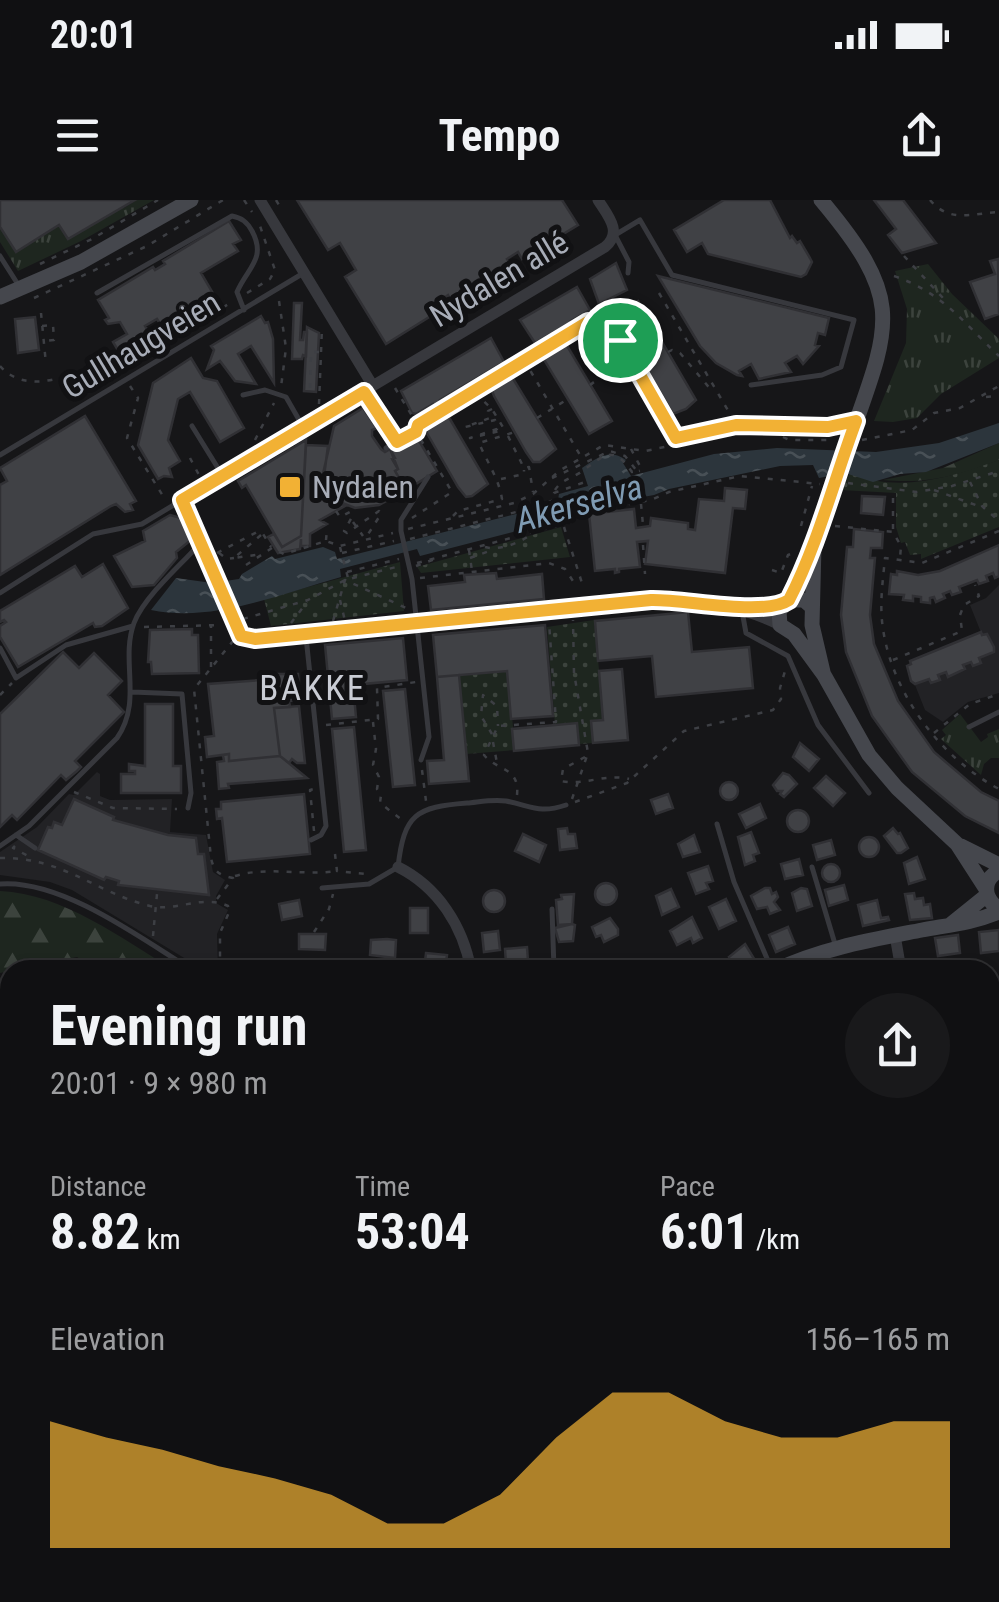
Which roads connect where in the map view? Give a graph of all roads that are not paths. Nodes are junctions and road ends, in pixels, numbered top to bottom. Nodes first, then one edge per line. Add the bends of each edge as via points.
1 (191, 200) edge
2 (260, 200) edge
3 (598, 200) edge
4 (822, 200) edge
5 (615, 235) junction
6 (0, 256) edge
7 (304, 272) junction
8 (628, 274) dead end
9 (16, 282) junction
10 (97, 293) dead end
11 (0, 296) edge
12 (244, 310) junction
13 (752, 385) dead end
14 (369, 389) junction
15 (242, 395) dead end
16 (192, 426) dead end
17 (304, 427) junction
18 (771, 427) road end
19 (853, 432) junction
20 (386, 448) dead end
21 (0, 455) edge
22 (223, 476) junction
23 (428, 477) dead end
24 (182, 500) junction
25 (202, 542) junction
26 (814, 546) junction
27 (0, 593) edge
28 (786, 602) junction
29 (812, 607) junction
30 (742, 608) junction
31 (416, 622) junction
32 (812, 625) junction
33 (133, 626) junction
34 (787, 630) junction
35 (306, 634) junction
36 (0, 648) edge
37 (824, 676) junction
38 (132, 692) junction
39 (999, 712) edge
40 (969, 727) dead end
41 (422, 760) road end
42 (869, 793) dead end
43 (568, 804) road end
44 (188, 808) dead end
45 (717, 824) dead end
46 (16, 835) junction
47 (312, 839) road end
48 (957, 844) junction
49 (2, 845) edge
50 (35, 848) dead end
51 (398, 866) junction
52 (812, 868) dead end
53 (999, 868) edge
54 (0, 884) edge
55 (322, 888) dead end
56 (986, 892) junction
57 (552, 909) dead end
58 (999, 910) edge
59 (951, 924) junction
60 (895, 935) junction
61 (836, 947) junction
62 (175, 960) edge
63 (468, 960) edge
64 (554, 960) edge
65 (769, 960) edge
66 (801, 960) edge
67 (899, 960) edge

1 - 9 street via 110,247
2 - 7 street
3 - 5 street, Nydalen allé
4 - 19 street via 863,253 882,302 878,359
5 - 8 lane
5 - 13 lane via 640,220 672,274 854,320 841,367
5 - 14 street, Nydalen allé via 598,252
6 - 9 lane
7 - 12 lane, Gullhaugveien
7 - 14 street
9 - 11 street
10 - 12 lane via 232,216 248,225 258,256 239,285
12 - 21 lane, Gullhaugveien
14 - 17 street, Nydalen allé
14 - 20 lane via 397,442
15 - 17 lane via 265,390 286,397
16 - 22 lane
17 - 22 street, Nydalen allé
18 - 19 lane
19 - 26 street, bridge
22 - 24 street, Nydalen allé
23 - 31 lane via 401,520
24 - 25 street
24 - 27 lane via 142,524 93,534
25 - 33 lane
25 - 35 street via 241,636
26 - 28 street
26 - 29 street
28 - 29 street via 804,600
28 - 30 street
28 - 34 street via 778,614
29 - 32 street
30 - 31 street via 651,600
30 - 34 street
30 - 42 lane via 746,633 792,662 818,726
31 - 35 street
31 - 41 lane via 429,737
32 - 34 street via 804,632
32 - 37 street
33 - 36 lane via 66,645 16,678
33 - 38 lane
34 - 37 street
35 - 47 lane via 326,826
37 - 48 street via 896,788
38 - 44 lane via 182,694
38 - 46 lane via 117,738
39 - 40 lane
43 - 51 lane via 538,811 497,800 434,806 407,824
45 - 65 lane via 734,882
46 - 49 lane
46 - 50 lane
48 - 53 street
48 - 56 street
51 - 55 lane via 356,887
51 - 63 street via 420,877 440,900
52 - 61 lane
53 - 56 street
54 - 62 lane via 57,891
56 - 58 street
56 - 59 street
57 - 64 lane
58 - 59 street via 970,924
59 - 60 street
60 - 61 street
60 - 67 street
61 - 66 street

